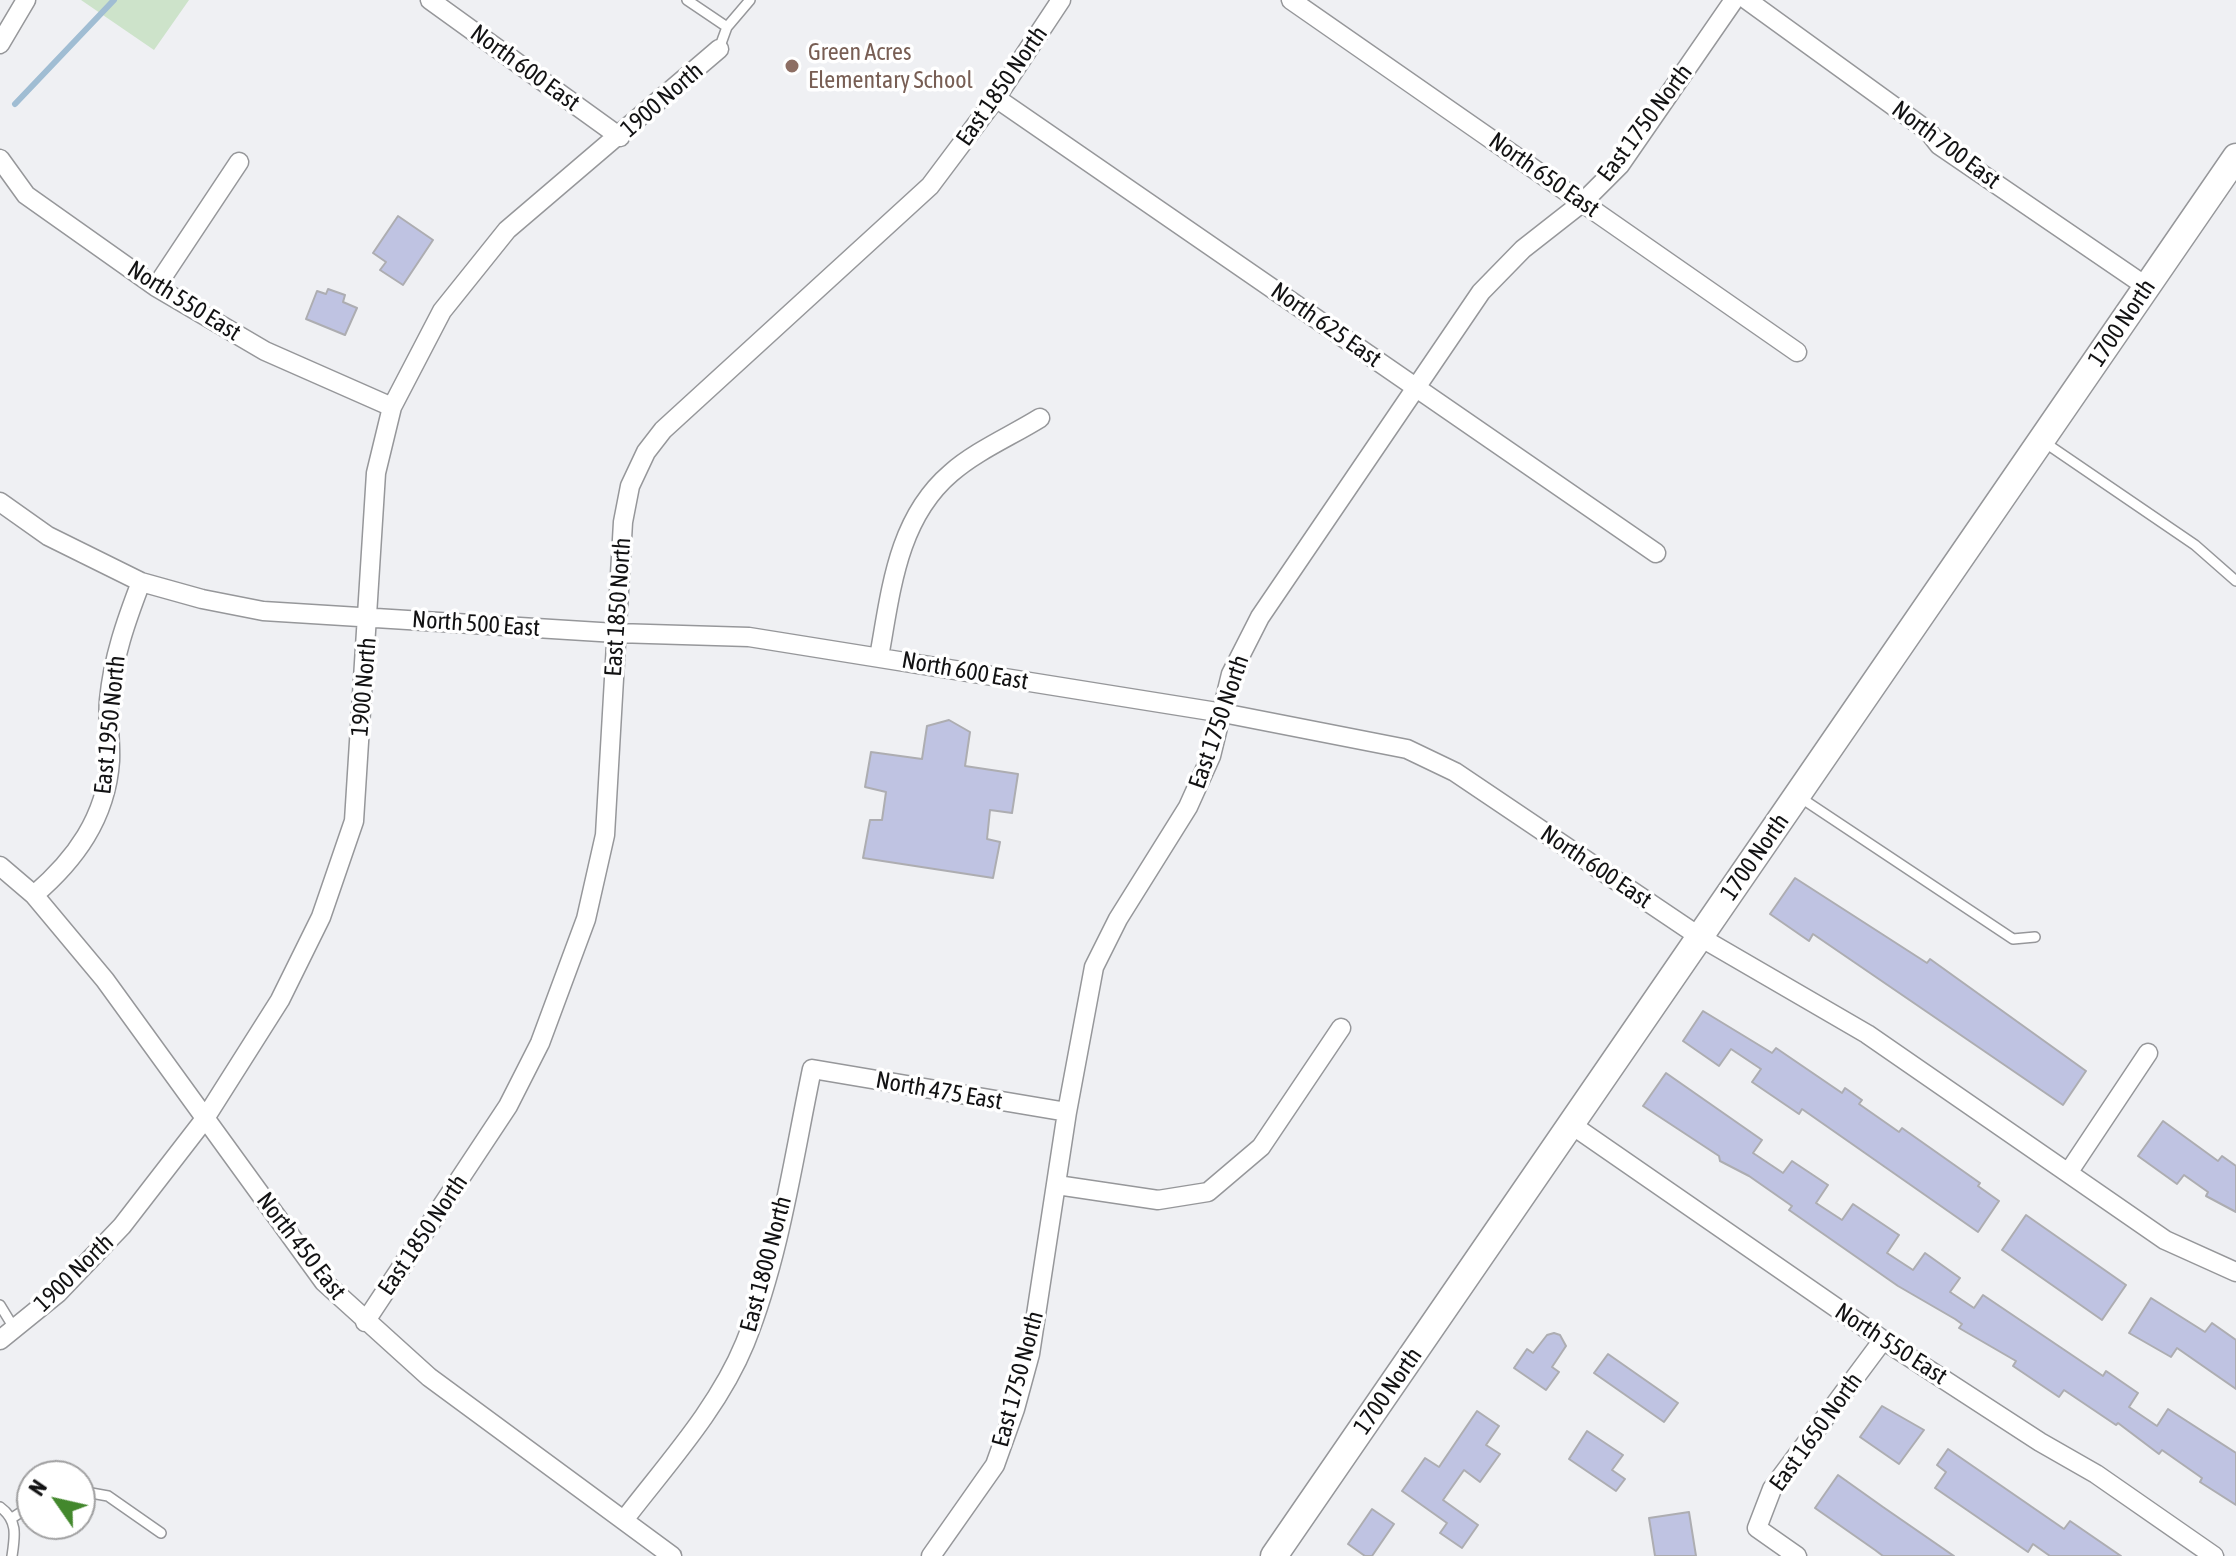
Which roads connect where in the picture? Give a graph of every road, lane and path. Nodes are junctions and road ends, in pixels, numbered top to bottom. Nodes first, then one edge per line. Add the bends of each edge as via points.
1 (26, 0) edge
2 (430, 0) edge
3 (687, 0) edge
4 (750, 0) edge
5 (1061, 0) edge
6 (1291, 0) edge
7 (1734, 0) edge
8 (1747, 0) edge
9 (727, 27) junction
10 (0, 44) edge
11 (719, 49) joint
12 (996, 98) junction
13 (620, 137) junction
14 (2236, 157) edge
15 (0, 159) edge
16 (239, 162) dead end
17 (1583, 202) junction
18 (156, 287) junction
19 (2147, 287) junction
20 (1797, 352) dead end
21 (1416, 388) junction
22 (392, 407) junction
23 (1040, 418) dead end
24 (2042, 440) junction
25 (0, 502) edge
26 (1656, 553) dead end
27 (2236, 581) edge
28 (141, 582) junction
29 (370, 617) junction
30 (616, 633) junction
31 (879, 657) junction
32 (1223, 713) junction
33 (1798, 796) junction
34 (0, 866) edge
35 (34, 895) junction
36 (1700, 937) junction
37 (2035, 937) dead end
38 (1341, 1028) dead end
39 (2148, 1053) dead end
40 (812, 1069) joint
41 (1067, 1112) junction
42 (204, 1120) junction
43 (1572, 1125) junction
44 (2068, 1173) junction
45 (1057, 1185) junction
46 (2236, 1272) edge
47 (0, 1305) edge
48 (365, 1322) junction
49 (7, 1334) edge
50 (1883, 1340) junction
51 (96, 1494) edge
52 (0, 1507) edge
53 (16, 1515) edge
54 (12, 1518) junction
55 (624, 1520) junction
56 (161, 1533) dead end
57 (12, 1556) edge
58 (672, 1556) edge
59 (931, 1556) edge
60 (1274, 1556) edge
61 (1797, 1556) edge
62 (2214, 1556) edge

1 - 10 street
2 - 13 street, North 600 East
3 - 9 lane
4 - 9 lane
5 - 12 street, East 1850 North
6 - 17 street, North 650 East
7 - 17 street, East 1750 North via 1620,165
8 - 19 street, North 700 East via 1928,131 1939,145
9 - 11 lane
11 - 13 street, 1900 North
12 - 21 street, North 625 East
12 - 30 street, East 1850 North via 930,186 694,399 646,452 630,486 623,522
13 - 22 street, 1900 North via 507,230 442,311
14 - 19 street, 1700 North
15 - 18 street, North 550 East via 26,195
16 - 18 street
17 - 20 street, North 650 East
17 - 21 street, East 1750 North via 1523,249 1481,292
18 - 22 street, North 550 East via 265,351
19 - 24 street, 1700 North
21 - 26 street, North 625 East
21 - 32 street, East 1750 North via 1260,617 1231,674
22 - 29 street, 1900 North via 376,473
23 - 31 street via 951,472 921,504 898,554
24 - 27 lane via 2195,545
24 - 33 street, 1700 North
25 - 28 street, North 500 East via 48,536
28 - 29 street, North 500 East via 263,611
28 - 35 street, East 1950 North via 115,660 108,703 106,793 68,866
29 - 30 street, North 500 East
29 - 42 street, 1900 North via 354,821 321,917 280,1000
30 - 31 street, North 500 East via 749,637
30 - 48 street, East 1850 North via 605,835 566,980 508,1106
31 - 32 street, North 600 East
32 - 36 street, North 600 East via 1407,749 1455,772
32 - 41 street, East 1750 North via 1188,807 1094,967
33 - 36 street, 1700 North
33 - 37 lane via 2013,939
34 - 35 street, North 450 East
35 - 42 street, North 450 East via 105,980
36 - 43 street, 1700 North
36 - 44 street, North 600 East via 1867,1034
38 - 45 street via 1261,1147 1208,1192 1158,1200
39 - 44 street
40 - 41 street, North 475 East
40 - 55 street, East 1800 North via 770,1265 744,1345 705,1414
41 - 45 street, East 1750 North
42 - 48 street, North 450 East via 324,1282
42 - 49 street, 1900 North via 122,1226 58,1293
43 - 50 street, North 550 East
43 - 60 street, 1700 North
44 - 46 street, North 600 East via 2165,1240
45 - 59 street, East 1750 North via 1030,1354 1015,1409 995,1465
47 - 49 lane
48 - 55 street, North 450 East via 429,1377
50 - 61 street, East 1650 North via 1772,1489 1757,1528
50 - 62 street, North 550 East via 2096,1474
51 - 56 lane via 108,1496
52 - 54 lane
53 - 54 lane
54 - 57 lane
55 - 58 street, North 450 East

